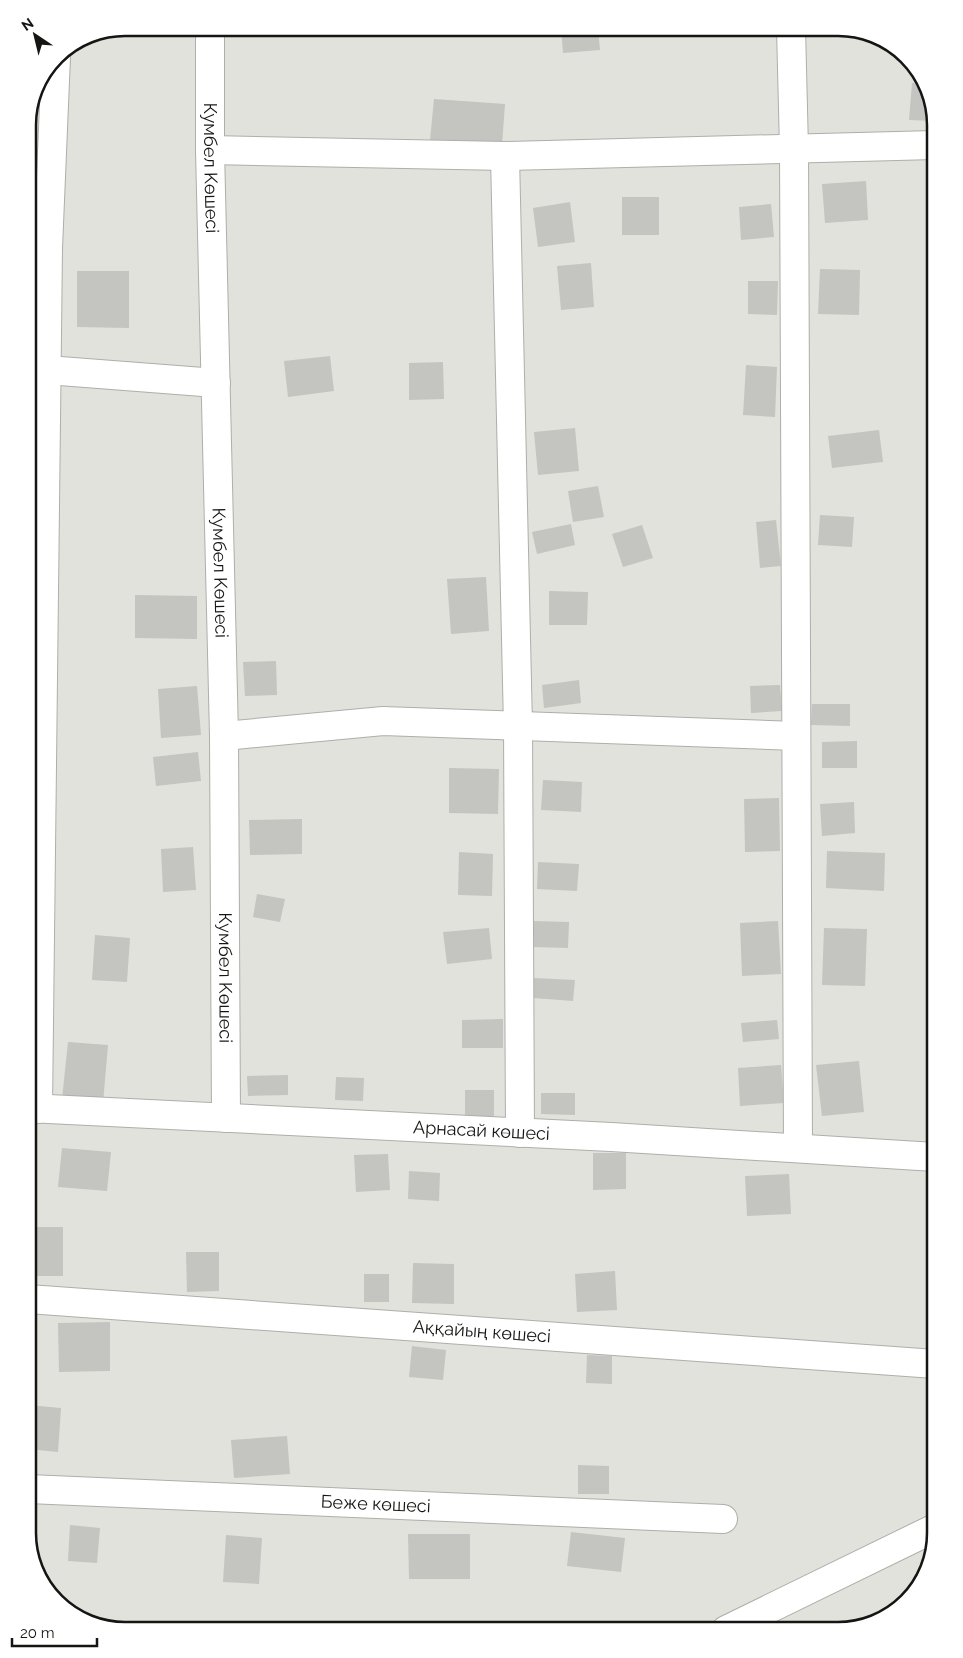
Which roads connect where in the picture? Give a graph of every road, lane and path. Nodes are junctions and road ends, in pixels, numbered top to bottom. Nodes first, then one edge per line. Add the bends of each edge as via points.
1 (210, 36) edge
2 (791, 36) edge
3 (55, 70) edge
4 (927, 145) edge
5 (794, 149) junction
6 (210, 150) junction
7 (505, 156) junction
8 (47, 370) junction
9 (216, 383) junction
10 (518, 726) junction
11 (224, 736) junction
12 (796, 736) junction
13 (36, 950) edge
14 (36, 1108) edge
15 (226, 1118) junction
16 (520, 1133) junction
17 (798, 1148) junction
18 (927, 1156) edge
19 (36, 1301) edge
20 (927, 1363) edge
21 (36, 1489) edge
22 (722, 1519) dead end
23 (927, 1532) edge
24 (742, 1622) edge

1 - 6 street, Кумбел Kөшесі
2 - 5 street
3 - 8 street
4 - 5 street
5 - 7 street
5 - 12 street
6 - 7 street
6 - 9 street, Кумбел Kөшесі
7 - 10 street
8 - 9 street
8 - 13 street
9 - 11 street, Кумбел Kөшесі
10 - 11 street via 383,722
10 - 12 street
10 - 16 street
11 - 15 street, Кумбел Kөшесі
12 - 17 street
14 - 15 street, Арнасай көшесі
15 - 16 street, Арнасай көшесі
16 - 17 street, Арнасай көшесі
17 - 18 street, Арнасай көшесі
19 - 20 street, Аққайың көшесі
21 - 22 street, Беже көшесі
23 - 24 street

